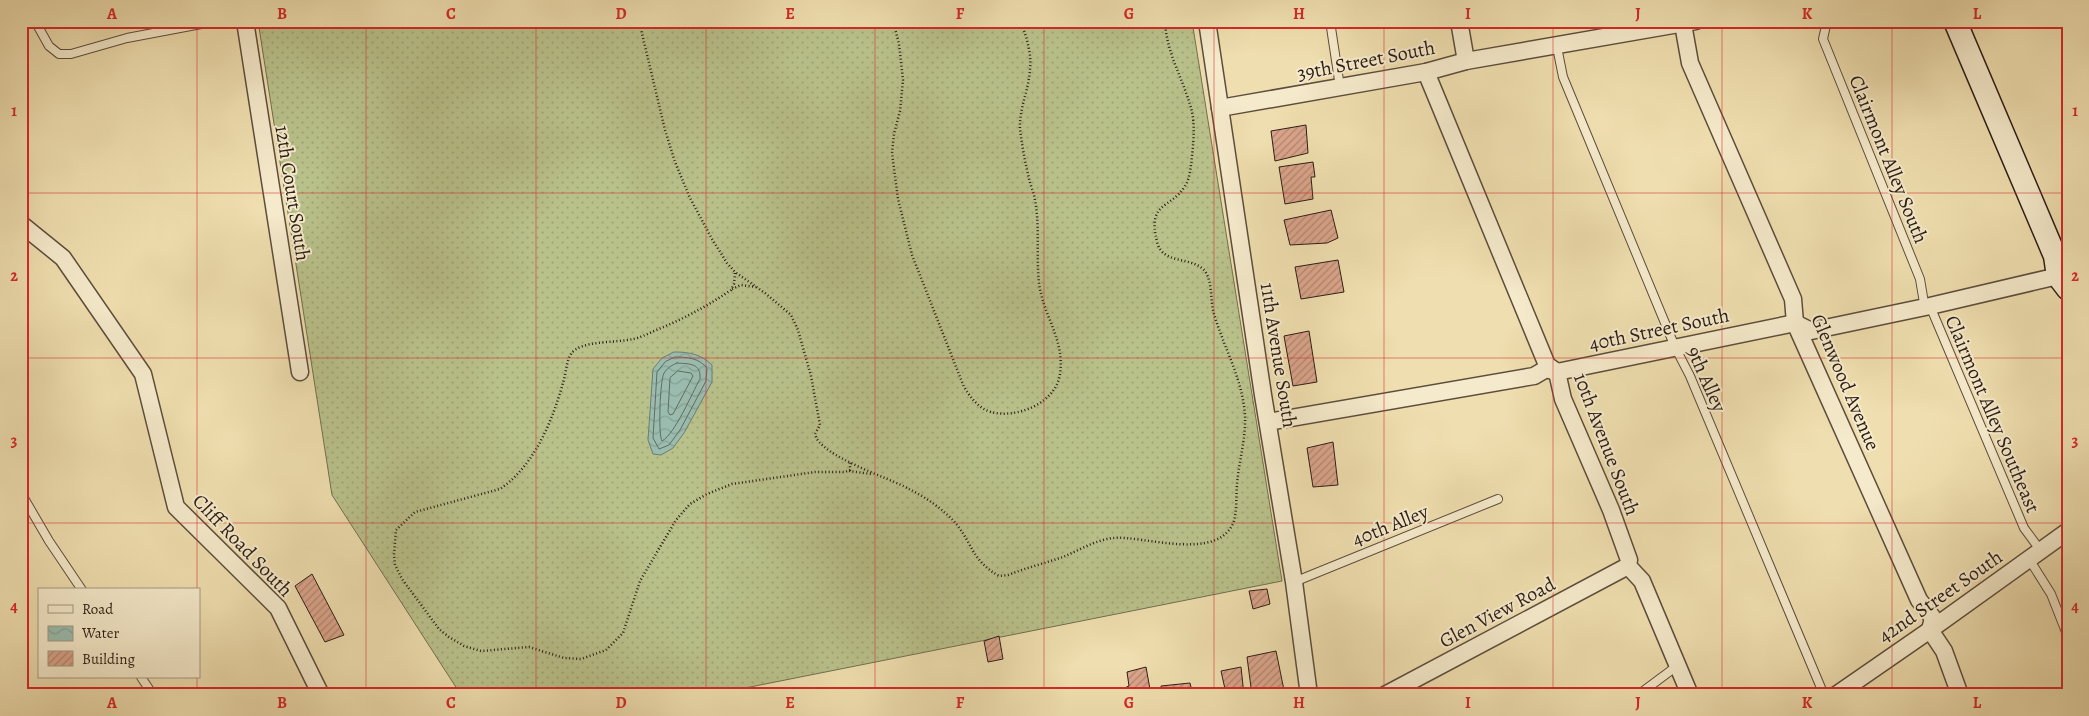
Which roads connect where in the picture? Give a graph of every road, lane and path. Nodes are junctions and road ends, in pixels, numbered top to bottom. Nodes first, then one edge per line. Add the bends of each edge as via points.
1 (35, 21) edge
2 (216, 21) edge
3 (245, 21) edge
4 (639, 21) edge
5 (893, 21) edge
6 (1021, 21) edge
7 (1165, 21) edge
8 (1207, 21) edge
9 (1330, 21) edge
10 (1459, 21) edge
11 (1827, 21) edge
12 (1955, 21) edge
13 (1690, 23) edge
14 (1557, 47) junction
15 (1466, 61) junction
16 (1426, 72) junction
17 (1340, 87) junction
18 (1220, 108) junction
19 (21, 224) edge
20 (735, 272) junction
21 (2063, 282) edge
22 (757, 287) junction
23 (731, 290) junction
24 (1930, 306) junction
25 (1795, 323) junction
26 (1675, 346) junction
27 (300, 372) dead end
28 (1557, 372) junction
29 (1268, 422) junction
30 (850, 461) junction
31 (847, 471) junction
32 (875, 475) junction
33 (21, 493) edge
34 (1498, 499) dead end
35 (2068, 531) edge
36 (2029, 559) junction
37 (1628, 566) junction
38 (1294, 582) junction
39 (81, 588) edge
40 (1930, 630) junction
41 (2068, 637) edge
42 (1677, 666) junction
43 (142, 678) edge
44 (153, 695) edge
45 (320, 695) edge
46 (1309, 695) edge
47 (1385, 695) edge
48 (1638, 695) edge
49 (1690, 695) edge
50 (1824, 695) edge
51 (1836, 695) edge
52 (1960, 695) edge

1 - 2 lane via 49,46 59,54 71,54 128,38
3 - 27 street, 12th Court South
4 - 20 path via 644,51 675,162 712,239
5 - 6 path via 904,89 892,152 904,226 964,387 978,406 991,412 1004,412 1020,411 1050,396 1060,375 1061,358 1039,283 1035,198 1028,178 1020,130 1031,58
7 - 32 path via 1166,37 1191,107 1193,134 1189,176 1184,187 1157,213 1156,234 1163,252 1204,270 1209,280 1214,313 1236,372 1245,417 1232,528 1214,540 1200,543 1170,545 1113,538 999,576 973,554 958,526 935,505 909,488
8 - 18 street, 11th Avenue South
9 - 17 lane
10 - 15 street
11 - 24 lane, Clairmont Alley South via 1823,39 1920,279 1924,303
12 - 21 street
13 - 14 street, 39th Street South
13 - 25 street, Glenwood Avenue via 1690,63 1792,299
14 - 15 street, 39th Street South
14 - 26 lane, 9th Alley via 1563,77
15 - 16 street, 39th Street South
16 - 17 street, 39th Street South
16 - 28 street, 10th Avenue South via 1547,365
17 - 18 street, 39th Street South
18 - 29 street, 11th Avenue South
19 - 45 street, Cliff Road South via 63,258 143,374 176,507 278,608
20 - 22 path
20 - 23 path
21 - 24 street, 40th Street South
22 - 23 path via 741,285
22 - 30 path via 790,315 798,330 820,425 815,434 818,442
23 - 31 path via 692,314 634,339 579,347 571,354 552,415 538,448 524,468 500,489 415,512 396,530 394,555 402,579 439,629 464,646 481,651 529,647 564,658 581,659 606,650 623,633 640,581 676,520 690,504 732,484 815,472
24 - 25 street, 40th Street South via 1811,331
24 - 36 lane, Clairmont Alley Southeast via 2024,528 2038,547
25 - 26 street, 40th Street South
25 - 40 street, Glenwood Avenue via 1919,600 1932,618
26 - 28 street, 40th Street South
26 - 50 lane, 9th Alley
28 - 29 street, 40th Street South via 1546,369 1534,376
28 - 37 street, 10th Avenue South via 1563,399 1610,510 1629,560
29 - 38 street, 11th Avenue South
30 - 31 path via 850,470
30 - 32 path
31 - 32 path
33 - 39 lane
34 - 38 lane, 40th Alley
35 - 36 street, 42nd Street South
36 - 40 street, 42nd Street South
36 - 41 lane via 2051,594
37 - 42 street, 10th Avenue South via 1642,581
37 - 47 street, Glen View Road
38 - 46 street, 11th Avenue South
40 - 51 street, 42nd Street South
40 - 52 street, Glenwood Avenue via 1944,651
42 - 48 lane
42 - 49 street, 10th Avenue South
43 - 44 lane

